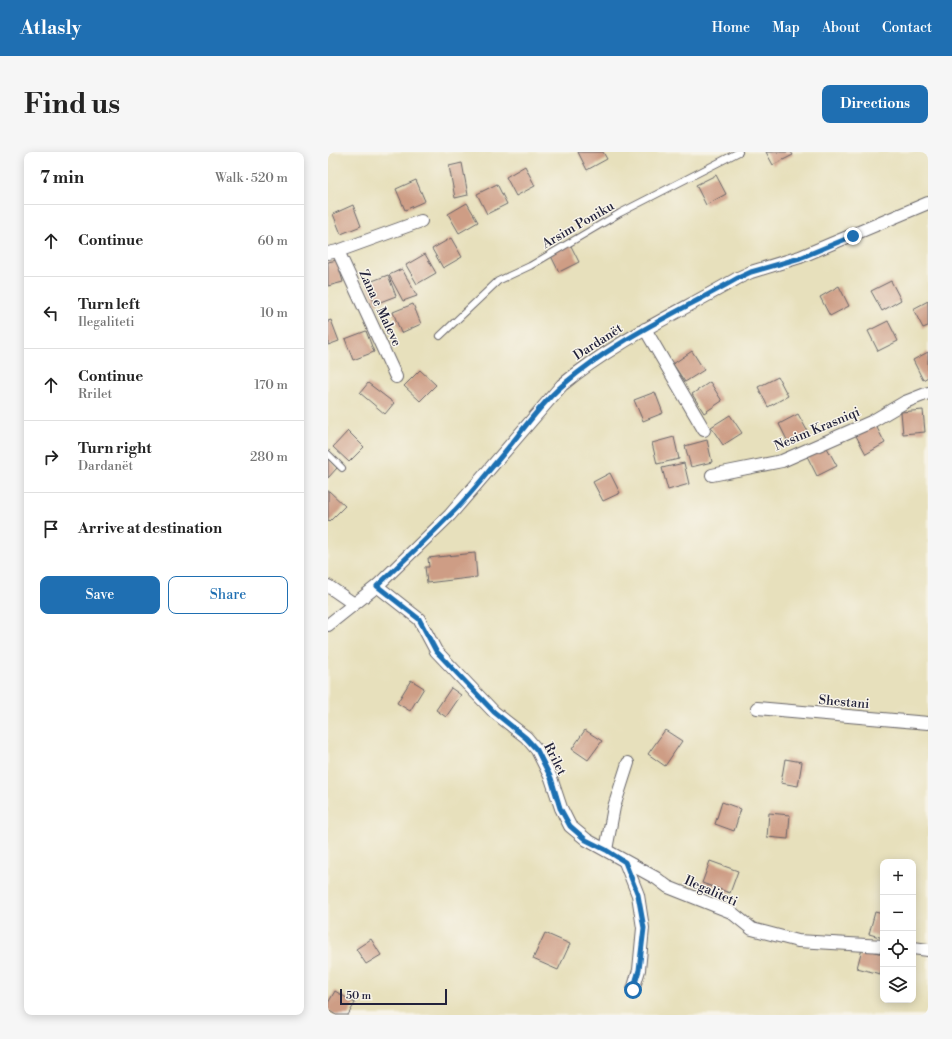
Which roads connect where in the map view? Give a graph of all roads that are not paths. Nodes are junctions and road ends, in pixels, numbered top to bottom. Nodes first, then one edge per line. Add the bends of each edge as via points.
1 (739, 152) edge
2 (928, 203) edge
3 (421, 221) dead end
4 (333, 252) edge
5 (645, 329) junction
6 (440, 336) dead end
7 (396, 377) dead end
8 (928, 393) edge
9 (704, 430) dead end
10 (328, 454) edge
11 (342, 468) dead end
12 (712, 475) dead end
13 (328, 586) edge
14 (377, 586) junction
15 (354, 604) junction
16 (328, 625) edge
17 (757, 708) dead end
18 (928, 723) edge
19 (628, 763) dead end
20 (606, 850) junction
21 (625, 862) junction
22 (880, 946) edge
23 (916, 948) edge
24 (928, 950) edge
25 (633, 990) dead end

1 - 6 lane, Arsim Poniku via 620,213 530,266 498,281
2 - 5 street, Dardanët via 800,258 744,275
3 - 4 street, Zana e Maleve
4 - 7 street, Zana e Maleve
5 - 9 street
5 - 14 street, Dardanët via 607,352 562,385 450,516
8 - 12 street, Nesim Krasniqi via 905,402 871,422 782,461
10 - 11 lane
13 - 15 street
14 - 15 street, Dardanët
14 - 20 street, Rrilet via 419,619 436,651 494,712 537,750 551,778 560,808 570,826 586,840
15 - 16 street, Dardanët
17 - 18 street, Shestani
19 - 20 street via 614,807
20 - 21 street, Ilegaliteti
21 - 22 street, Ilegaliteti via 668,887 731,912 752,929 798,941
21 - 25 street via 638,895 644,928 639,970
23 - 24 street

